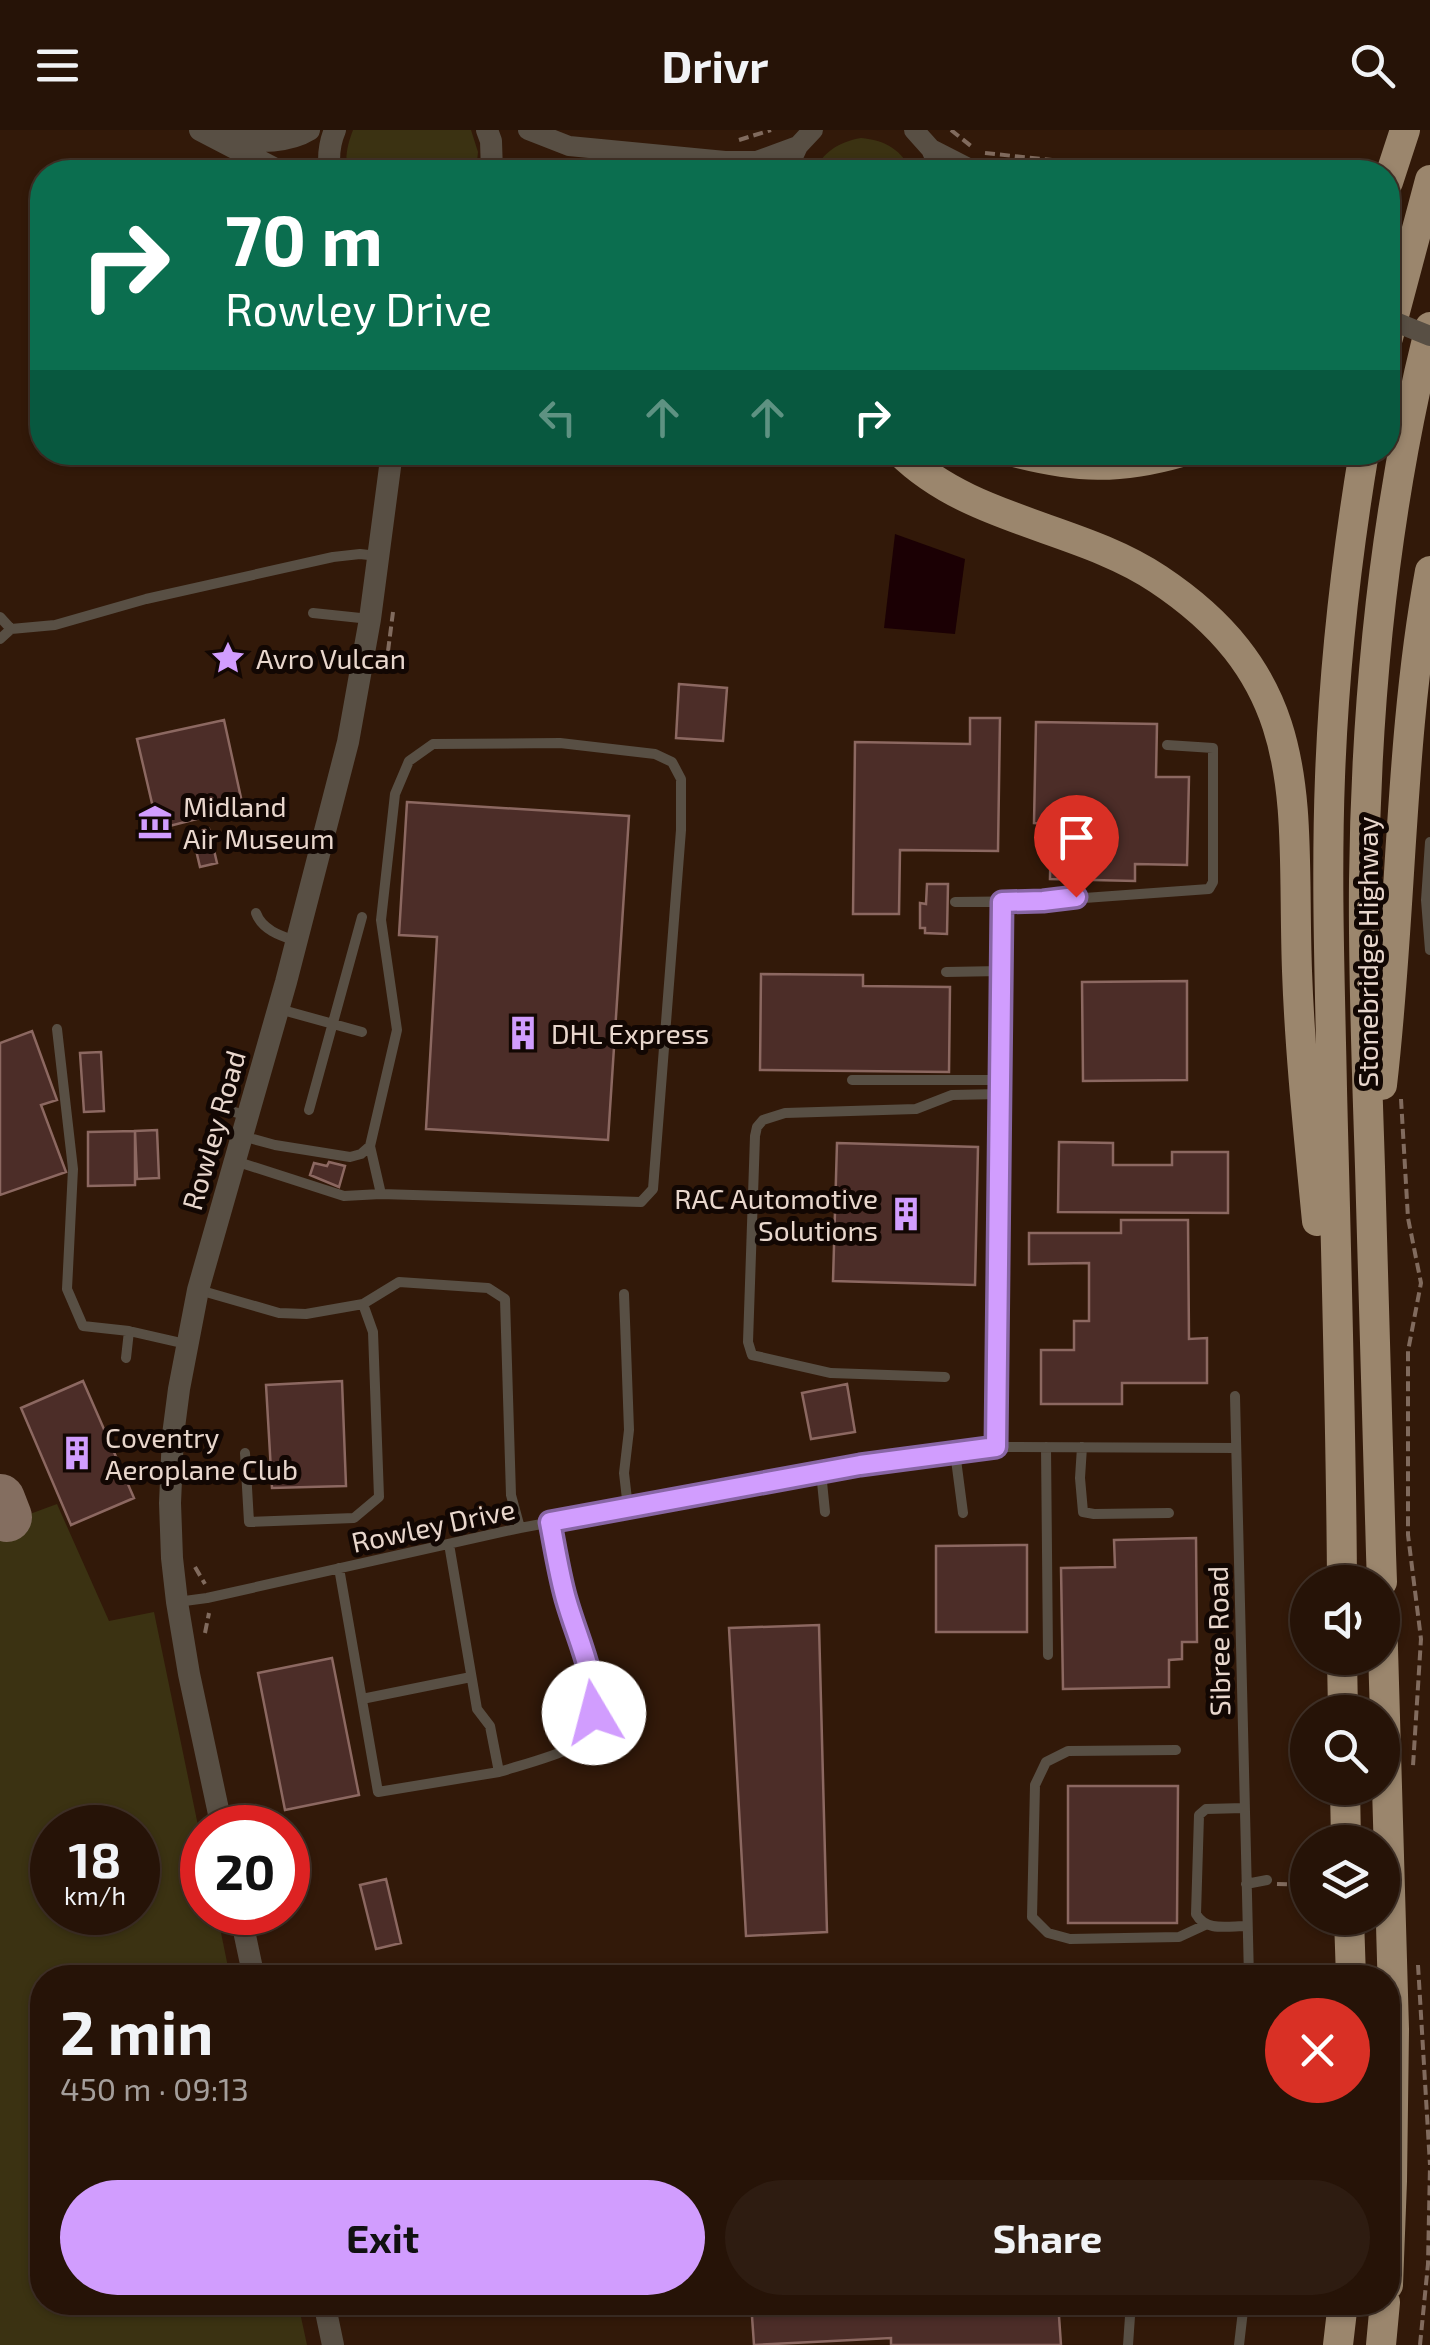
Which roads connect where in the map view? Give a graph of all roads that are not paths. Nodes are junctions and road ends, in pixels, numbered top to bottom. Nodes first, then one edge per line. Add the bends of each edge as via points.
1 (309, 130) edge
2 (335, 130) edge
3 (488, 130) edge
4 (528, 130) edge
5 (813, 130) edge
6 (1405, 130) edge
7 (915, 131) edge
8 (210, 134) edge
9 (798, 146) junction
10 (932, 149) junction
11 (259, 160) edge
12 (330, 160) edge
13 (492, 160) edge
14 (715, 160) edge
15 (760, 160) edge
16 (792, 160) edge
17 (936, 160) edge
18 (968, 160) edge
19 (1395, 160) edge
20 (1430, 180) edge
21 (1400, 293) edge
22 (1400, 325) edge
23 (1430, 327) edge
24 (1430, 336) edge
25 (390, 465) edge
26 (917, 465) edge
27 (1080, 465) edge
28 (1117, 465) edge
29 (1362, 465) edge
30 (379, 556) junction
31 (1430, 571) edge
32 (313, 612) dead end
33 (0, 617) edge
34 (370, 620) junction
35 (1426, 620) edge
36 (11, 628) junction
37 (0, 639) edge
38 (1167, 745) dead end
39 (1430, 842) edge
40 (956, 902) dead end
41 (1002, 902) junction
42 (256, 913) dead end
43 (362, 917) dead end
44 (297, 941) junction
45 (1430, 950) edge
46 (1001, 971) junction
47 (946, 972) dead end
48 (279, 1009) junction
49 (333, 1024) junction
50 (57, 1029) dead end
51 (362, 1032) dead end
52 (852, 1080) dead end
53 (1000, 1080) junction
54 (1000, 1094) junction
55 (309, 1110) dead end
56 (238, 1120) junction
57 (370, 1146) junction
58 (235, 1161) junction
59 (1371, 1183) junction
60 (381, 1194) junction
61 (198, 1290) junction
62 (624, 1294) dead end
63 (363, 1304) junction
64 (1338, 1327) junction
65 (129, 1331) junction
66 (187, 1344) junction
67 (126, 1358) dead end
68 (946, 1377) dead end
69 (1235, 1396) dead end
70 (996, 1447) junction
71 (1046, 1447) junction
72 (1082, 1447) junction
73 (1236, 1448) junction
74 (956, 1452) junction
75 (246, 1453) dead end
76 (821, 1472) junction
77 (628, 1508) junction
78 (825, 1512) dead end
79 (1170, 1513) dead end
80 (963, 1514) dead end
81 (550, 1522) junction
82 (520, 1528) junction
83 (449, 1544) junction
84 (1342, 1565) edge
85 (1382, 1565) edge
86 (339, 1568) junction
87 (177, 1602) junction
88 (1048, 1655) dead end
89 (1384, 1675) edge
90 (471, 1678) junction
91 (362, 1699) junction
92 (1176, 1750) dead end
93 (499, 1772) junction
94 (217, 1805) edge
95 (1244, 1808) junction
96 (1266, 1880) dead end
97 (1246, 1884) junction
98 (1205, 1925) junction
99 (1247, 1926) junction
100 (245, 1935) edge
101 (1350, 1935) edge
102 (251, 1965) edge
103 (1248, 1965) edge
104 (1351, 1965) edge
105 (1392, 1965) edge
106 (332, 2315) edge
107 (1129, 2315) edge
108 (1242, 2315) edge
109 (1341, 2315) edge
110 (1384, 2315) edge
111 (333, 2345) edge
112 (1128, 2345) edge
113 (1238, 2345) edge
114 (1338, 2345) edge
115 (1380, 2345) edge

1 - 8 street via 270,140
2 - 12 street
3 - 13 street
4 - 14 street via 570,146
5 - 9 street
6 - 19 highway
7 - 10 street
8 - 11 street
9 - 15 street
9 - 16 street
10 - 17 street
10 - 18 street
20 - 21 highway
22 - 24 street, bridge
23 - 59 highway, Stonebridge Highway via 1392,520 1374,673 1364,879
25 - 30 street, Rowley Road
26 - 64 highway via 982,505 1154,576 1200,608 1256,675 1274,712 1291,788 1305,1098 1320,1246
27 - 28 highway
29 - 64 highway, Stonebridge Highway via 1340,627 1330,778
30 - 34 street, Rowley Road
30 - 36 lane via 333,557 55,625
31 - 35 highway
32 - 34 lane
33 - 36 lane
34 - 44 street, Rowley Road via 348,742
35 - 59 highway via 1410,717
36 - 37 lane
38 - 41 lane via 1213,748 1209,889
39 - 45 lane
40 - 41 lane
41 - 46 lane
42 - 44 lane via 278,935
43 - 49 lane
44 - 48 street, Rowley Road
46 - 47 lane
46 - 53 lane
48 - 49 lane
48 - 56 street, Rowley Road
49 - 51 lane
49 - 55 lane
50 - 65 lane via 73,1168 68,1289 83,1326
52 - 53 lane
53 - 54 lane
54 - 68 lane via 952,1095 916,1109 784,1113 764,1120 755,1136 752,1355 831,1373
54 - 70 lane
56 - 57 lane via 275,1144 350,1157
56 - 58 street, Rowley Road
57 - 60 lane
57 - 60 lane via 396,1030 381,920 395,794 408,761 433,744 560,743 656,754 672,762 680,780 680,830 653,1190 641,1202
58 - 60 lane via 344,1196
58 - 61 street, Rowley Road
59 - 85 highway, Stonebridge Highway
61 - 63 lane via 279,1313
61 - 66 street, Rowley Road
62 - 77 lane
63 - 75 lane via 373,1332 379,1497 354,1518 249,1522
63 - 82 lane via 399,1282 488,1288 505,1300 511,1495
64 - 84 highway, Stonebridge Highway
65 - 66 lane
65 - 67 lane
66 - 87 street, Rowley Road via 172,1452
69 - 73 lane, Sibree Road
70 - 71 lane, Rowley Drive
70 - 74 lane, Rowley Drive
71 - 72 lane, Rowley Drive
71 - 88 lane
72 - 73 lane, Rowley Drive
72 - 79 lane via 1083,1512
73 - 95 lane, Sibree Road
74 - 76 lane, Rowley Drive
74 - 80 lane
76 - 77 lane, Rowley Drive
76 - 78 lane
77 - 81 lane, Rowley Drive
81 - 82 lane, Rowley Drive
81 - 93 lane via 566,1600 584,1647 594,1713 573,1747
82 - 83 lane, Rowley Drive
83 - 86 lane, Rowley Drive
83 - 90 lane
86 - 87 lane, Rowley Drive
86 - 91 lane
87 - 94 street, Rowley Road
89 - 105 highway
90 - 91 lane
90 - 93 lane
91 - 93 lane via 378,1792
92 - 98 lane via 1068,1750 1046,1762 1034,1785 1032,1917 1048,1934 1070,1939 1179,1936
95 - 97 lane, Sibree Road
95 - 98 lane via 1206,1809 1199,1816 1196,1914
96 - 97 lane
97 - 99 lane, Sibree Road
98 - 99 lane
99 - 103 lane, Sibree Road
100 - 102 street
101 - 104 highway
106 - 111 street
107 - 112 lane
108 - 113 lane
109 - 114 highway
110 - 115 highway

